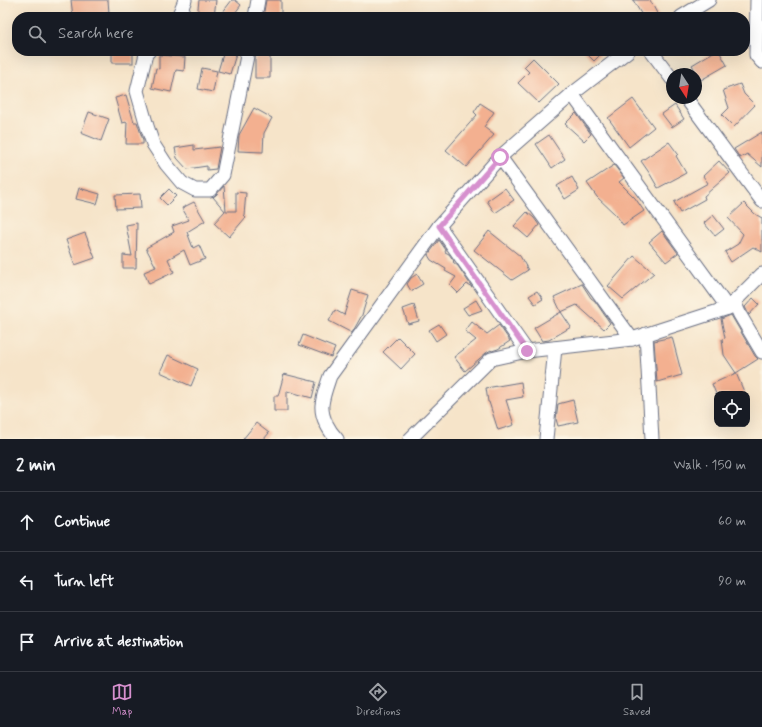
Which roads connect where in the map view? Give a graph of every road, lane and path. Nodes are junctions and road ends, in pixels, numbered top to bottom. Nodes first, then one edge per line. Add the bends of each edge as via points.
1 (185, 0) edge
2 (258, 0) edge
3 (709, 0) edge
4 (757, 0) edge
5 (180, 12) edge
6 (256, 12) edge
7 (689, 12) edge
8 (759, 29) edge
9 (146, 56) edge
10 (247, 56) edge
11 (621, 56) edge
12 (655, 56) edge
13 (762, 62) edge
14 (666, 71) edge
15 (572, 94) junction
16 (690, 104) edge
17 (500, 157) junction
18 (762, 201) edge
19 (439, 226) junction
20 (762, 274) edge
21 (731, 305) junction
22 (646, 334) junction
23 (632, 339) junction
24 (555, 348) junction
25 (527, 351) junction
26 (762, 352) edge
27 (337, 439) edge
28 (410, 439) edge
29 (546, 439) edge
30 (652, 439) edge

1 - 5 street
2 - 6 street
3 - 7 street
4 - 8 street
8 - 13 street via 756,55
9 - 10 street via 137,91 153,144 182,183 195,190 210,190 223,175
11 - 15 street
12 - 14 street
15 - 17 street
15 - 21 street
16 - 18 street
17 - 19 street
17 - 23 street
19 - 25 street
19 - 27 street via 330,376 322,405 323,416
20 - 21 street
21 - 22 street
21 - 26 street via 740,315
22 - 23 street
22 - 30 street
23 - 24 street
24 - 25 street
24 - 29 street
25 - 28 street via 491,359

